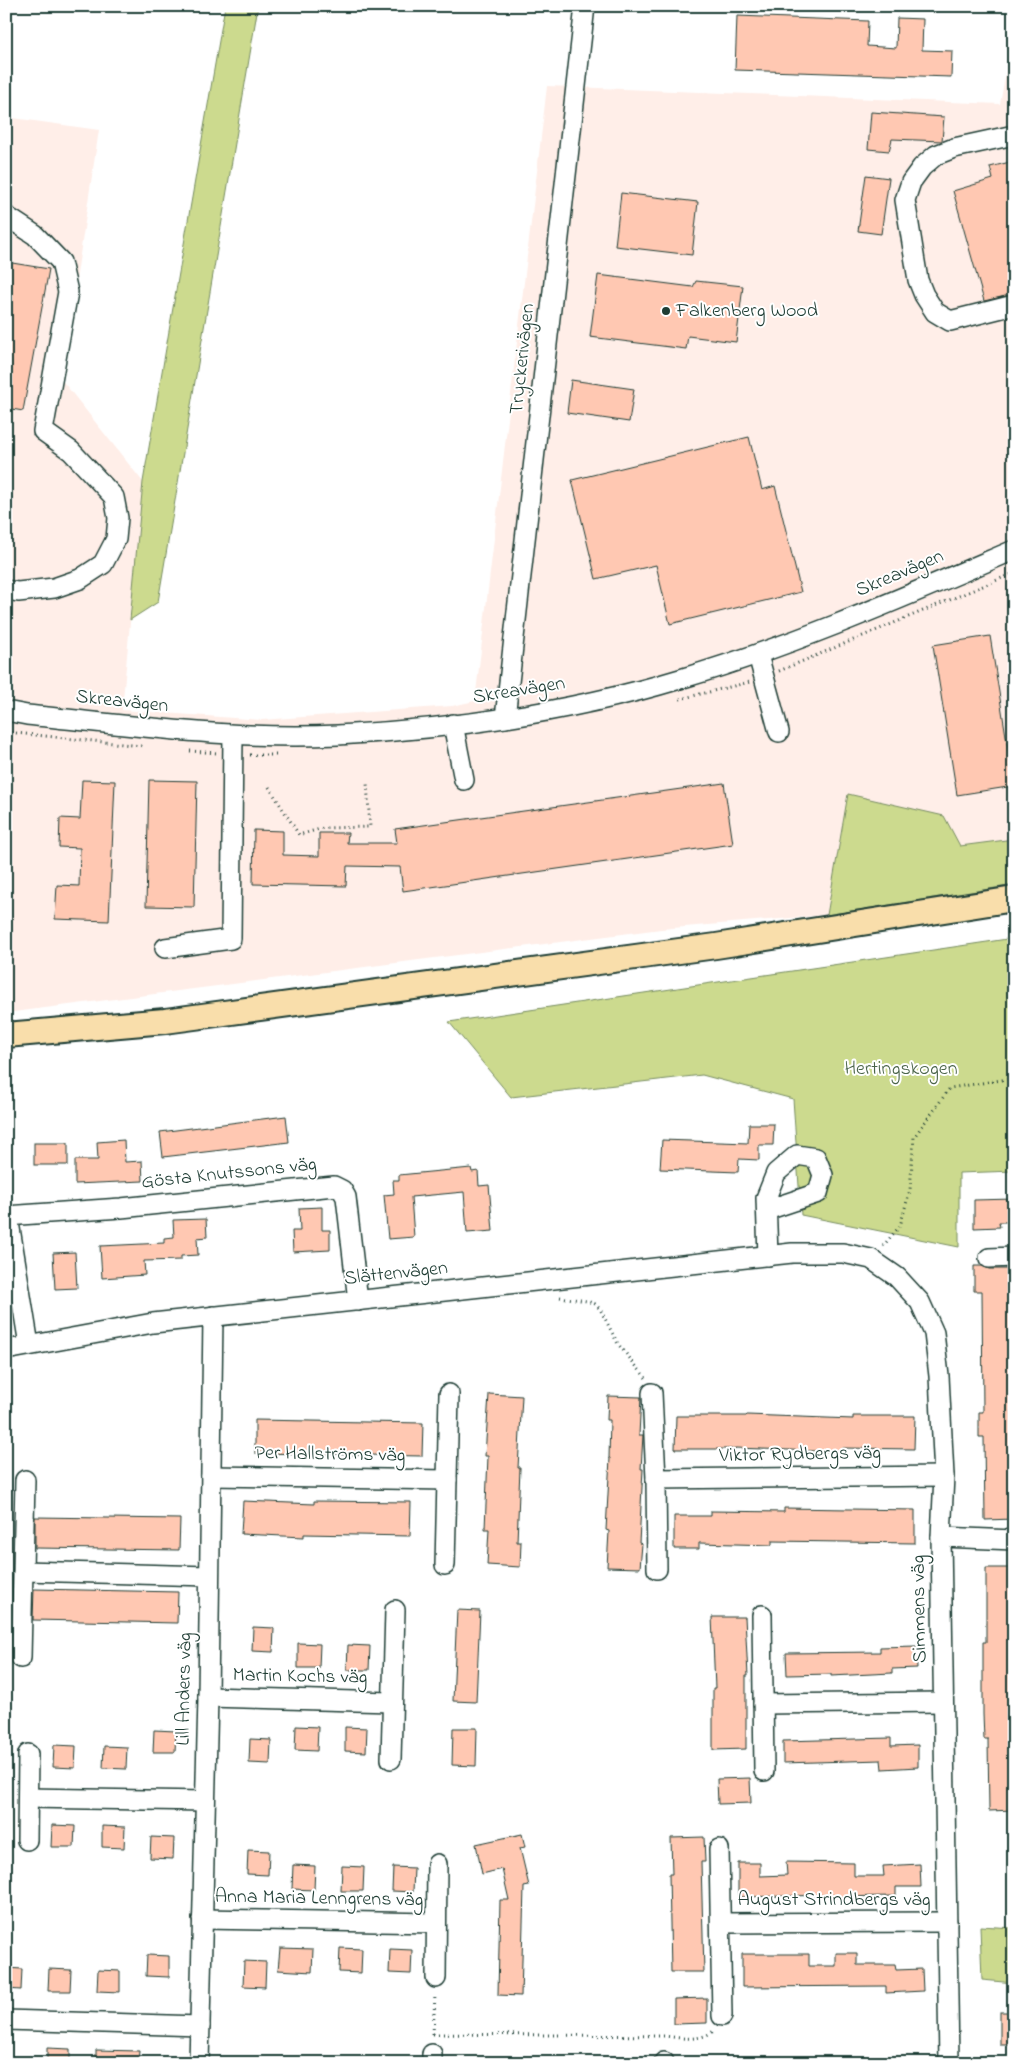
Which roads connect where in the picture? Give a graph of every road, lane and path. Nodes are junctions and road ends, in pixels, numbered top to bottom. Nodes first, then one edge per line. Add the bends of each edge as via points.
1 (585, 6) edge
2 (1014, 135) edge
3 (6, 216) edge
4 (1014, 305) edge
5 (1014, 550) edge
6 (6, 590) edge
7 (758, 655) junction
8 (6, 711) edge
9 (505, 718) junction
10 (453, 724) junction
11 (779, 732) dead end
12 (233, 735) junction
13 (464, 780) dead end
14 (367, 783) dead end
15 (269, 787) dead end
16 (1014, 899) edge
17 (165, 948) dead end
18 (6, 1035) edge
19 (1014, 1078) edge
20 (767, 1210) dead end
21 (7, 1216) edge
22 (792, 1253) joint
23 (768, 1256) junction
24 (1014, 1257) edge
25 (989, 1258) dead end
26 (871, 1260) junction
27 (556, 1297) dead end
28 (358, 1301) junction
29 (213, 1316) junction
30 (29, 1345) junction
31 (6, 1350) edge
32 (652, 1392) joint
33 (449, 1394) dead end
34 (211, 1476) junction
35 (944, 1476) junction
36 (656, 1478) junction
37 (25, 1480) dead end
38 (447, 1480) junction
39 (941, 1537) junction
40 (1014, 1540) edge
41 (445, 1565) dead end
42 (657, 1568) dead end
43 (24, 1571) junction
44 (209, 1576) junction
45 (395, 1610) dead end
46 (762, 1615) dead end
47 (21, 1658) dead end
48 (208, 1697) junction
49 (391, 1702) junction
50 (943, 1702) junction
51 (763, 1704) junction
52 (28, 1754) dead end
53 (391, 1758) dead end
54 (764, 1771) dead end
55 (28, 1798) junction
56 (205, 1801) junction
57 (27, 1840) dead end
58 (719, 1849) dead end
59 (437, 1864) dead end
60 (202, 1919) junction
61 (947, 1922) junction
62 (436, 1923) junction
63 (721, 1923) junction
64 (436, 1978) joint
65 (722, 2016) joint
66 (6, 2020) edge
67 (200, 2026) junction
68 (433, 2034) junction
69 (432, 2059) edge
70 (199, 2063) edge
71 (949, 2063) edge

1 - 9 street, Tryckerivägen
2 - 4 street via 936,155 910,182 905,200 918,280 935,312 950,321
3 - 6 street via 36,235 61,262 68,292 44,431 72,451 114,497 118,518 116,539 103,564 80,579 54,588
5 - 7 street, Skreavägen
7 - 9 street, Skreavägen via 649,688
7 - 11 street
8 - 12 street, Skreavägen
9 - 10 street, Skreavägen
10 - 12 street, Skreavägen via 336,735
10 - 13 street
12 - 17 street via 231,939
14 - 15 path via 370,827 323,828 299,835
16 - 18 main road via 716,946 165,1022
19 - 26 path via 950,1088 914,1137 910,1190 900,1226
20 - 23 street
21 - 28 street, Gösta Knutssons väg via 334,1186 346,1197
21 - 30 street, Gösta Knutssons väg
22 - 23 street, Slättenvägen
22 - 26 street, Simmens väg via 843,1253
23 - 28 street, Slättenvägen
24 - 25 street
26 - 35 street, Simmens väg via 897,1277 920,1302 934,1333
27 - 32 path via 587,1301 600,1309 618,1344 646,1377
28 - 29 street, Slättenvägen
29 - 30 street, Slättenvägen
29 - 34 street, Lill Anders väg
30 - 31 street, Slättenvägen
32 - 36 street
33 - 38 street
34 - 38 street, Per Hallströms väg
34 - 44 street, Lill Anders väg
35 - 36 street, Viktor Rydbergs väg
35 - 39 street, Simmens väg
36 - 42 street
37 - 43 street
38 - 41 street
39 - 40 street
39 - 50 street, Simmens väg
43 - 44 street
43 - 47 street
44 - 48 street, Lill Anders väg
45 - 49 street, Martin Kochs väg
46 - 51 street
48 - 49 street, Martin Kochs väg
48 - 56 street, Lill Anders väg
49 - 53 street, Martin Kochs väg
50 - 51 street
50 - 61 street, Simmens väg
51 - 54 street
52 - 55 street
55 - 56 street
55 - 57 street
56 - 60 street, Lill Anders väg
58 - 63 street, August Strindbergs väg
59 - 62 street, Anna Maria Lenngrens väg
60 - 62 street, Anna Maria Lenngrens väg
60 - 67 street, Lill Anders väg
61 - 63 street, August Strindbergs väg
61 - 71 street, Simmens väg
62 - 64 street, Anna Maria Lenngrens väg
63 - 65 street, August Strindbergs väg
64 - 68 path
65 - 68 path via 714,2031 694,2039
66 - 67 street
67 - 70 street, Lill Anders väg
68 - 69 path

